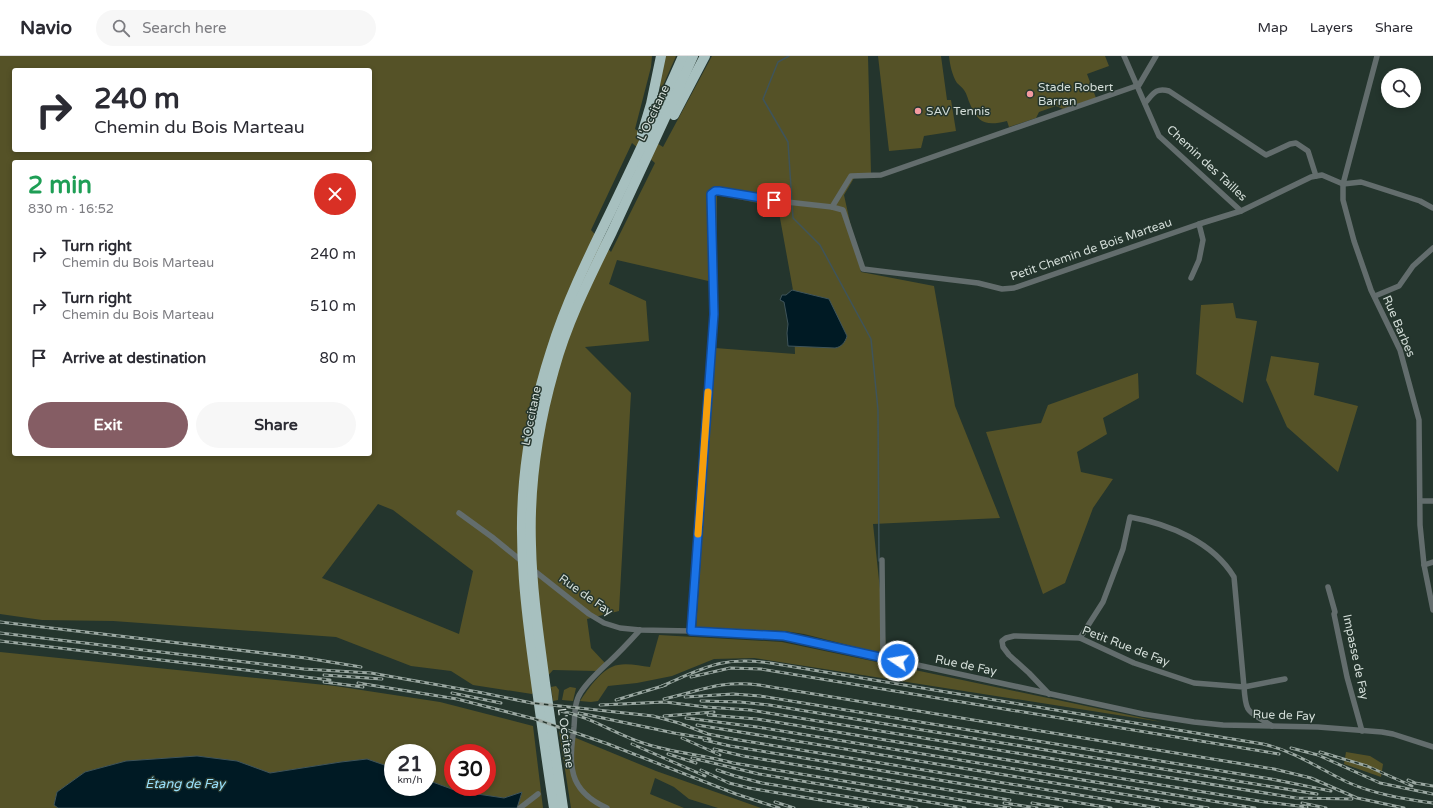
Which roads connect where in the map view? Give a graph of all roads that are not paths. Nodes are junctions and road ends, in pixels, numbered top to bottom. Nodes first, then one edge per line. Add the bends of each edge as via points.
1 (660, 56) edge
2 (683, 56) edge
3 (693, 56) edge
4 (705, 56) edge
5 (1124, 56) edge
6 (1156, 56) edge
7 (1377, 56) edge
8 (1136, 86) junction
9 (1145, 103) junction
10 (648, 155) junction
11 (630, 171) junction
12 (1316, 176) junction
13 (1343, 184) junction
14 (832, 207) junction
15 (1433, 208) edge
16 (1241, 211) junction
17 (1199, 224) junction
18 (1433, 248) edge
19 (1191, 278) dead end
20 (1375, 296) junction
21 (1420, 501) junction
22 (1433, 501) edge
23 (459, 513) dead end
24 (882, 560) dead end
25 (1433, 562) edge
26 (1424, 565) junction
27 (1328, 588) dead end
28 (1433, 610) edge
29 (640, 630) junction
30 (691, 631) junction
31 (1080, 638) junction
32 (883, 658) junction
33 (1285, 679) dead end
34 (1244, 687) junction
35 (1049, 694) junction
36 (1272, 726) junction
37 (1362, 731) junction
38 (1433, 747) edge
39 (538, 794) dead end
40 (520, 808) edge
41 (554, 808) edge
42 (563, 808) edge
43 (607, 808) edge

1 - 11 highway via 651,104
2 - 11 highway, L'Occitane
3 - 10 highway, L'Occitane
4 - 10 highway via 660,141
5 - 8 street, Chemin des Tailles
6 - 8 street
7 - 13 street, Rue Barbes
8 - 9 street, Chemin des Tailles
8 - 14 street via 881,175 851,176
9 - 12 street via 1155,92 1162,89 1169,91 1266,155 1296,143 1308,151
9 - 16 street, Chemin des Tailles via 1158,136
10 - 42 highway, L'Occitane via 566,332 545,404 535,462 531,544 536,621
11 - 41 highway, L'Occitane via 577,282 551,351 530,435 524,484 523,577
12 - 13 street
12 - 16 street, Chemin des Tailles
13 - 15 street via 1360,182 1420,201
13 - 20 street, Rue Barbes via 1343,200 1354,241
14 - 17 street, Petit Chemin de Bois Marteau via 843,210 863,269 978,283 1002,289 1014,288
14 - 30 street via 719,191 711,194 714,314
16 - 17 street, Petit Chemin de Bois Marteau
17 - 19 street via 1203,240 1199,260
18 - 20 street via 1413,266 1399,286
20 - 21 street, Rue Barbes via 1400,350 1419,420
21 - 22 street
21 - 26 street, Rue Barbes
23 - 29 street, Rue de Fay via 589,614 604,623
24 - 32 street
25 - 26 street
26 - 28 street, Rue Barbes
27 - 37 street, Impasse de Fay via 1347,677
29 - 30 street, Rue de Fay
29 - 43 street via 591,679 576,701 571,748 573,774 579,787 588,797
30 - 32 street, Rue de Fay via 784,636
31 - 34 street, Petit Rue de Fay via 1134,663 1194,683
31 - 34 street via 1103,602 1123,549 1130,517 1148,520 1190,537 1226,564 1234,577
31 - 35 street, Petit Rue de Fay via 1014,636 1002,641 1009,655
32 - 35 street, Rue de Fay
33 - 34 street, Petit Rue de Fay
34 - 36 street via 1248,710
35 - 36 street, Rue de Fay via 1194,722
36 - 37 street, Rue de Fay
37 - 38 street, Rue de Fay via 1393,734
39 - 40 street

